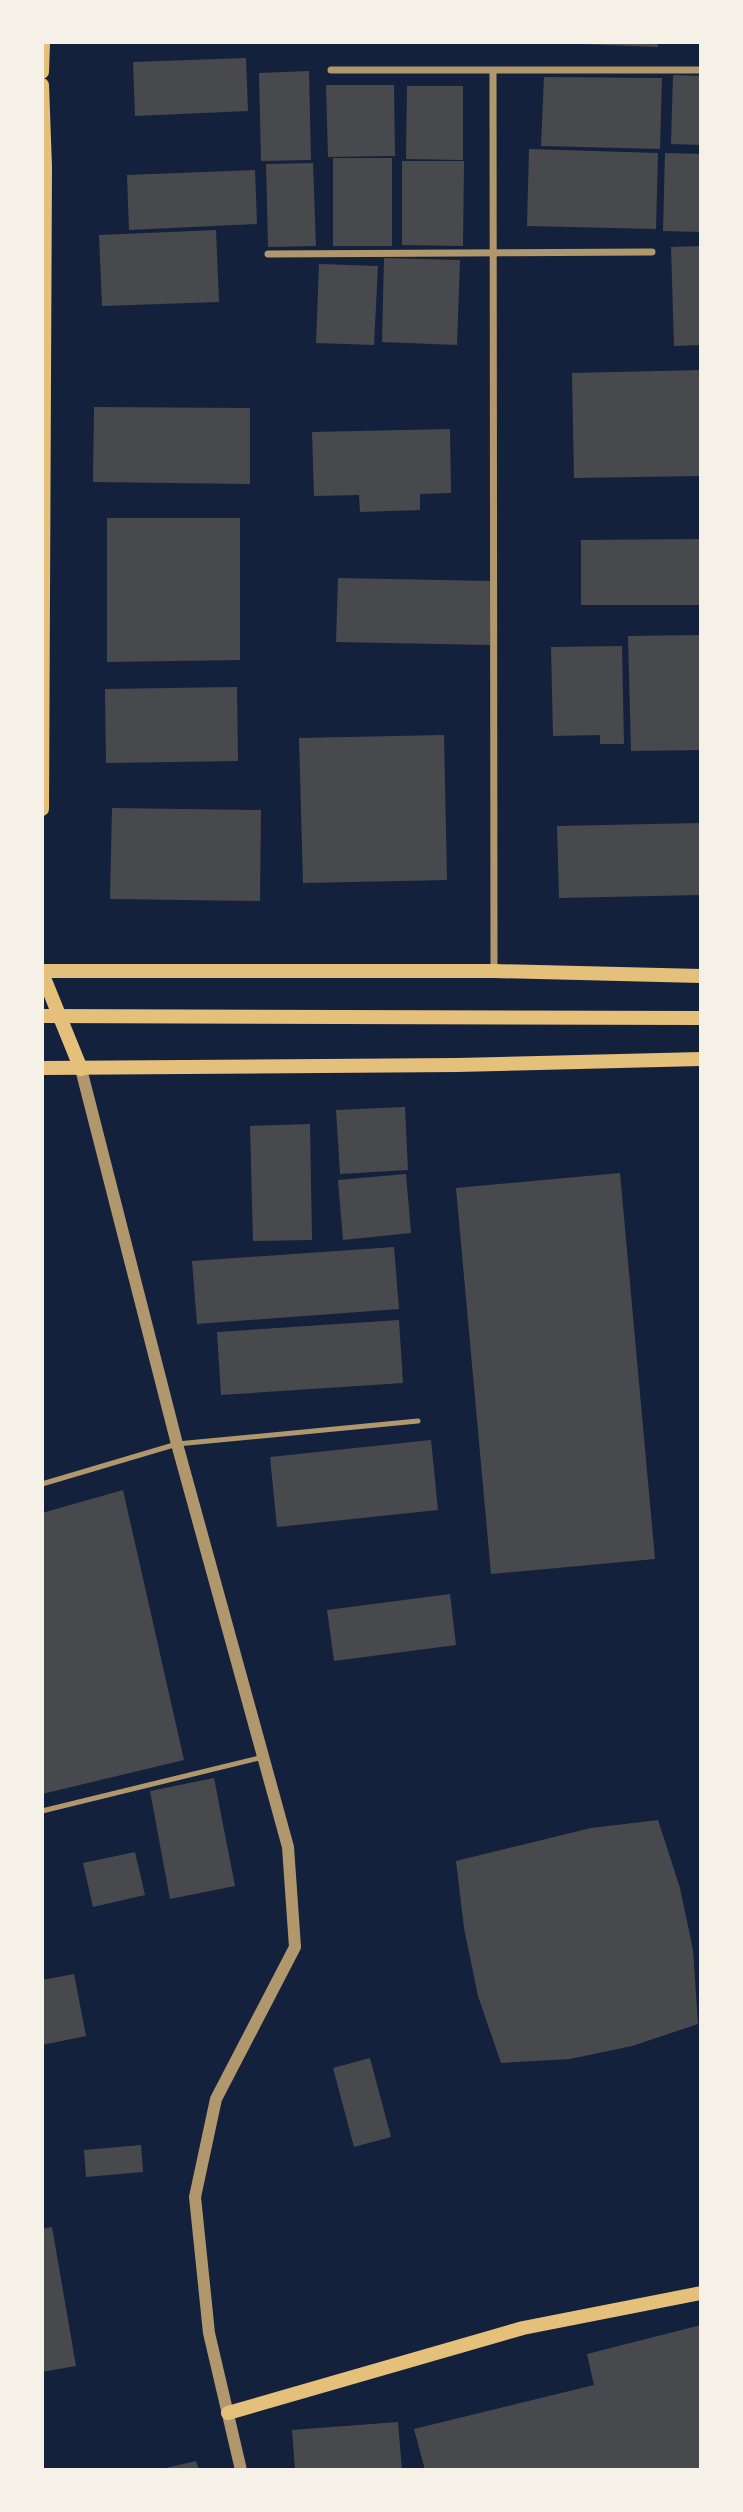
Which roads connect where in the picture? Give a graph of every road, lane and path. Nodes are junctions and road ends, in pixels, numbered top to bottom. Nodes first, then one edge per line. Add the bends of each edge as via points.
1 (43, 42) edge
2 (331, 70) dead end
3 (701, 70) edge
4 (494, 71) junction
5 (42, 72) edge
6 (42, 85) edge
7 (652, 252) dead end
8 (494, 253) junction
9 (268, 254) dead end
10 (42, 809) edge
11 (494, 971) junction
12 (42, 972) edge
13 (701, 976) edge
14 (42, 1016) edge
15 (701, 1018) edge
16 (701, 1059) edge
17 (42, 1068) edge
18 (81, 1069) junction
19 (418, 1421) dead end
20 (177, 1444) junction
21 (42, 1485) edge
22 (263, 1757) junction
23 (42, 1811) edge
24 (701, 2293) edge
25 (228, 2413) junction
26 (241, 2470) edge

1 - 5 main road
2 - 4 street
3 - 4 street
4 - 8 street
6 - 10 main road
7 - 8 street
8 - 9 street
8 - 11 street
11 - 12 main road
11 - 13 main road
12 - 18 main road
14 - 15 main road
16 - 18 main road
17 - 18 main road
18 - 20 street
19 - 20 lane
20 - 21 lane
20 - 22 street
22 - 23 lane
22 - 25 street via 288,1847 295,1947 216,2099 195,2197 209,2333
24 - 25 main road via 523,2328
25 - 26 street

